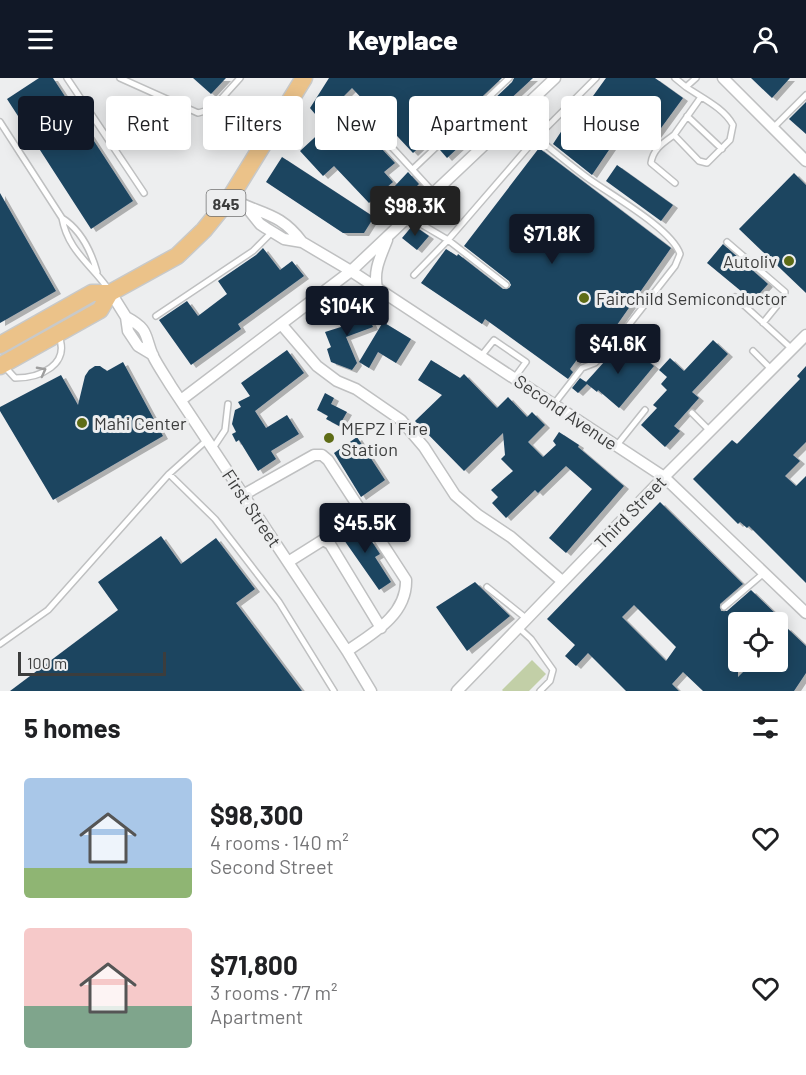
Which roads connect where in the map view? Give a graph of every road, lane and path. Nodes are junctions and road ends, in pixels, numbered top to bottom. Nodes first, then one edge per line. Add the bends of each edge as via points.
1 (67, 78) edge
2 (240, 78) edge
3 (304, 78) edge
4 (509, 78) edge
5 (555, 78) edge
6 (596, 78) edge
7 (675, 78) edge
8 (696, 78) edge
9 (723, 78) edge
10 (122, 79) edge
11 (686, 87) junction
12 (806, 95) edge
13 (292, 96) edge
14 (536, 96) edge
15 (701, 97) junction
16 (687, 116) junction
17 (0, 122) edge
18 (549, 125) edge
19 (773, 128) junction
20 (674, 135) junction
21 (549, 147) edge
22 (722, 149) junction
23 (258, 150) edge
24 (395, 150) edge
25 (479, 150) edge
26 (526, 150) edge
27 (806, 161) edge
28 (413, 169) junction
29 (675, 183) dead end
30 (144, 193) dead end
31 (434, 193) junction
32 (230, 198) junction
33 (248, 209) junction
34 (409, 217) junction
35 (62, 218) junction
36 (272, 232) junction
37 (389, 236) junction
38 (448, 240) junction
39 (302, 242) junction
40 (727, 242) dead end
41 (351, 271) junction
42 (98, 273) junction
43 (414, 274) dead end
44 (506, 285) dead end
45 (374, 286) junction
46 (330, 287) junction
47 (110, 293) junction
48 (735, 297) dead end
49 (156, 316) dead end
50 (764, 323) junction
51 (281, 324) junction
52 (58, 334) junction
53 (806, 335) edge
54 (0, 345) edge
55 (792, 349) junction
56 (753, 351) dead end
57 (482, 356) junction
58 (1, 365) edge
59 (771, 370) junction
60 (515, 377) junction
61 (181, 400) junction
62 (228, 404) dead end
63 (554, 404) junction
64 (645, 410) dead end
65 (692, 413) dead end
66 (710, 431) junction
67 (210, 444) junction
68 (617, 445) junction
69 (169, 474) junction
70 (664, 477) junction
71 (243, 495) junction
72 (288, 562) junction
73 (764, 573) junction
74 (562, 581) junction
75 (487, 587) dead end
76 (724, 607) dead end
77 (806, 613) edge
78 (523, 624) junction
79 (381, 628) junction
80 (0, 644) edge
81 (347, 651) junction
82 (334, 691) edge
83 (371, 691) edge
84 (457, 691) edge
85 (540, 691) edge

1 - 30 lane
2 - 10 lane via 212,109 198,113
3 - 13 main road, 845
4 - 28 lane
5 - 14 street
6 - 18 lane
7 - 11 lane
8 - 11 lane
9 - 19 street
11 - 15 lane
12 - 19 lane
15 - 16 lane
15 - 22 lane via 729,117 733,125 730,140
16 - 20 lane
16 - 22 lane
17 - 35 lane, First Street
19 - 27 street
20 - 22 lane via 699,161 707,163
20 - 29 lane via 660,145 651,163
21 - 63 lane via 666,234 678,245 680,254 675,266 617,340 595,363 582,368
23 - 32 main road, 845
24 - 28 lane
25 - 31 street
26 - 38 lane
28 - 31 lane
31 - 34 street
32 - 33 street, Second Avenue
32 - 47 main road, 845 via 177,256
33 - 36 street, Second Avenue
33 - 39 street, Second Avenue via 267,212 291,227
34 - 37 street
34 - 38 lane
35 - 42 lane, First Street via 74,226
35 - 42 lane, First Street via 64,232 74,248
36 - 39 street, Second Avenue
36 - 49 lane via 253,251
37 - 41 street
37 - 45 street via 377,263
38 - 43 lane
38 - 44 lane
39 - 41 street, Second Avenue
40 - 50 lane via 785,292
41 - 45 street, Second Avenue
41 - 46 street
42 - 47 lane, First Street
45 - 46 lane via 360,300 346,304
45 - 57 street, Second Avenue
46 - 51 street
47 - 52 main road, 845 via 100,310
47 - 54 main road, 845 via 92,292
47 - 61 street, First Street via 126,317 128,331 138,346 153,356
48 - 50 lane
50 - 55 lane
51 - 61 street
51 - 74 street via 317,366 401,420 455,495
52 - 58 main road, 845
58 -> 52 lane via 15,378 43,372 57,363 62,342
53 - 55 street, Third Street
55 - 59 street, Third Street
56 - 59 lane
57 - 60 street, Second Avenue
57 - 60 lane via 494,340 526,362
59 - 66 street, Third Street
60 - 63 street, Second Avenue
61 - 67 street, First Street
62 - 67 lane via 225,430
63 - 68 street, Second Avenue
64 - 68 lane
65 - 66 lane
66 - 70 street, Third Street
67 - 69 lane
67 - 71 street, First Street
68 - 70 street, Second Avenue
69 - 80 lane via 48,610
69 - 82 lane via 215,519 279,602
70 - 73 street, Second Avenue
70 - 74 street, Third Street
71 - 72 street, First Street
71 - 79 street via 314,455 328,460 406,580 403,599
72 - 79 street via 323,540 330,544
72 - 81 street, First Street
73 - 76 lane
73 - 77 street, Second Avenue
74 - 78 street, Third Street
75 - 78 lane
78 - 84 street, Third Street
78 - 85 lane via 553,670 550,681
79 - 81 street
81 - 83 street, First Street

